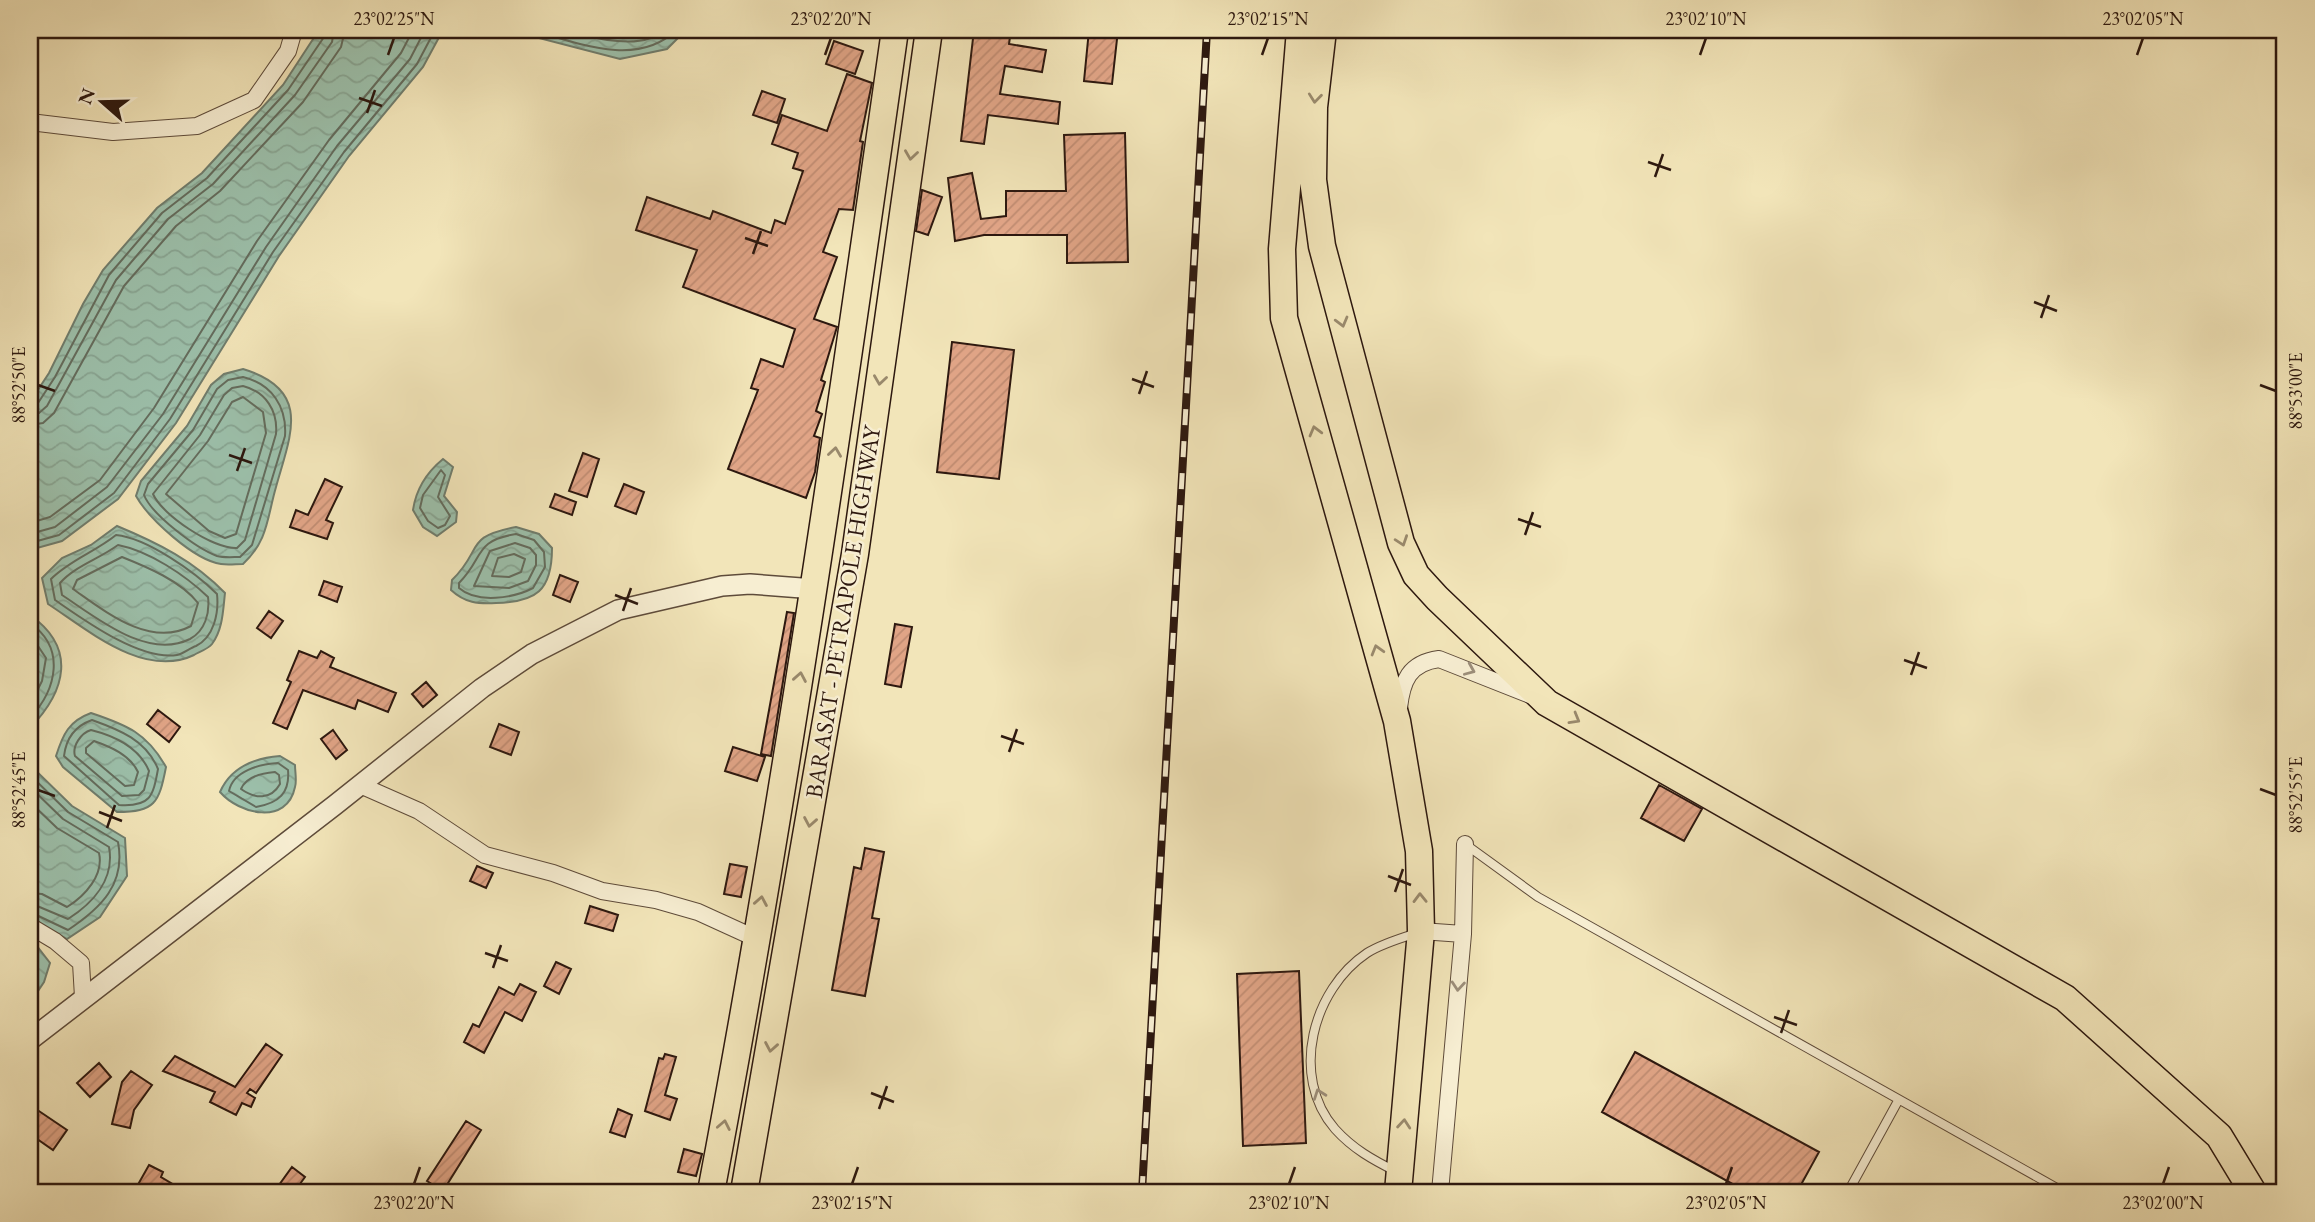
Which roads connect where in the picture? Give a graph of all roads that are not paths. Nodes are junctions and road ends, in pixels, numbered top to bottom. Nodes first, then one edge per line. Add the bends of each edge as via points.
1 (294, 30) edge
2 (895, 30) edge
3 (929, 30) edge
4 (1300, 30) edge
5 (1322, 30) edge
6 (30, 122) edge
7 (815, 589) junction
8 (1547, 703) junction
9 (1397, 721) junction
10 (360, 785) junction
11 (1465, 844) joint
12 (30, 926) edge
13 (1421, 931) junction
14 (1463, 934) junction
15 (755, 938) junction
16 (83, 997) junction
17 (30, 1040) edge
18 (1898, 1101) junction
19 (1399, 1183) edge
20 (711, 1192) edge
21 (744, 1192) edge
22 (1440, 1192) edge
23 (1848, 1192) edge
24 (2064, 1192) edge
25 (2253, 1192) edge

1 - 6 street via 288,51 254,100 197,126 113,132
7 -> 2 highway, BARASAT - PETRAPOLE HIGHWAY
3 -> 21 highway, BARASAT - PETRAPOLE HIGHWAY via 855,554
9 -> 4 highway via 1284,318 1282,249
5 -> 8 highway via 1313,180 1322,246 1401,543 1416,575
7 - 10 street via 722,586 618,610 531,654
15 -> 7 highway, BARASAT - PETRAPOLE HIGHWAY
9 -> 8 street via 1402,684 1427,661 1450,662
8 -> 25 highway via 2065,998 2219,1136
13 -> 9 highway via 1419,851
10 - 15 street via 419,811 485,855 602,891 698,912
10 - 16 street
11 - 14 street
11 - 18 lane via 1538,897
12 - 16 street via 80,963
13 - 14 street
19 -> 13 highway
19 -> 13 lane via 1333,1126 1316,1091 1310,1051 1318,1013 1338,978 1368,952
14 -> 22 street
20 -> 15 highway, BARASAT - PETRAPOLE HIGHWAY
16 - 17 street
18 - 23 lane
18 - 24 lane

